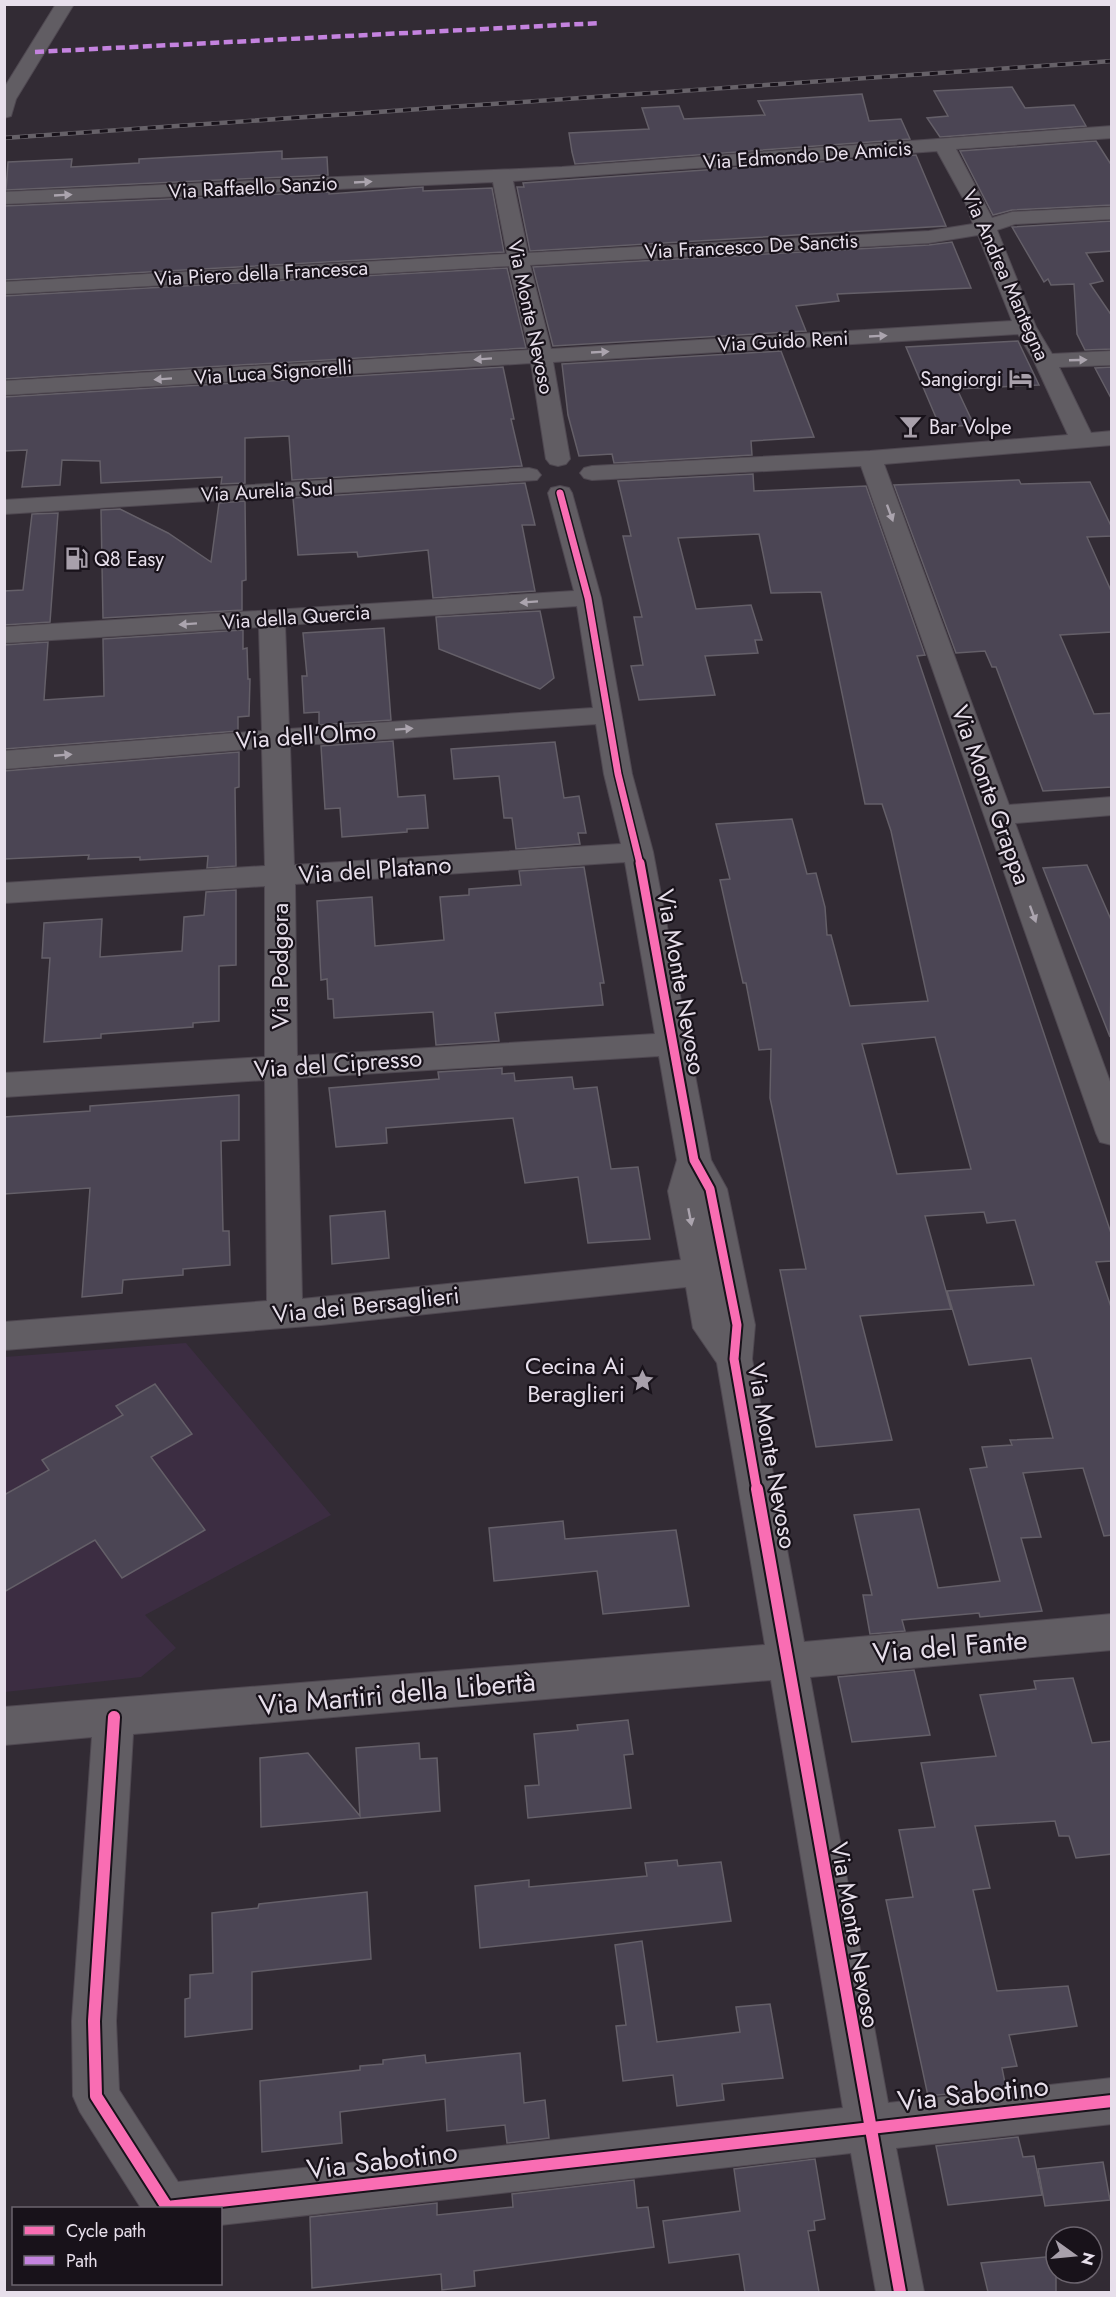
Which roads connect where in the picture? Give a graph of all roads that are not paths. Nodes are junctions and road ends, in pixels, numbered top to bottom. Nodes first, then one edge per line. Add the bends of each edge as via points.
1 (65, 4) edge
2 (4, 112) edge
3 (1112, 132) edge
4 (944, 145) junction
5 (502, 176) junction
6 (4, 198) edge
7 (1112, 213) edge
8 (984, 228) junction
9 (518, 259) junction
10 (4, 288) edge
11 (1025, 327) junction
12 (541, 355) junction
13 (1112, 358) edge
14 (1045, 361) junction
15 (4, 388) edge
16 (1112, 438) edge
17 (1082, 440) junction
18 (870, 458) junction
19 (558, 459) junction
20 (592, 473) junction
21 (530, 475) junction
22 (560, 493) junction
23 (4, 507) edge
24 (588, 598) junction
25 (272, 619) junction
26 (4, 635) edge
27 (608, 715) junction
28 (276, 738) junction
29 (4, 760) edge
30 (1112, 806) edge
31 (998, 815) junction
32 (638, 852) junction
33 (280, 876) junction
34 (4, 893) edge
35 (672, 1044) junction
36 (280, 1068) junction
37 (4, 1085) edge
38 (1108, 1114) edge
39 (713, 1270) junction
40 (285, 1314) junction
41 (4, 1336) edge
42 (1112, 1632) edge
43 (789, 1661) junction
44 (114, 1716) junction
45 (4, 1726) edge
46 (1112, 2101) edge
47 (869, 2126) junction
48 (900, 2292) edge

1 - 2 street
3 - 4 street, Via Edmondo De Amicis
4 - 5 street, Via Edmondo De Amicis
4 - 8 street, Via Andrea Mantegna via 975,202
6 -> 5 street, Via Raffaello Sanzio
5 - 9 street, Via Monte Nevoso
7 - 8 street, Via Francesco De Sanctis via 1012,218
8 - 9 street, Via Francesco De Sanctis via 929,237
8 - 11 street, Via Andrea Mantegna
9 - 10 street, Via Piero della Francesca
9 - 12 street, Via Monte Nevoso
12 -> 11 street, Via Guido Reni
11 - 14 street, Via Andrea Mantegna
12 -> 15 street, Via Luca Signorelli
12 - 19 street, Via Monte Nevoso
14 -> 13 street
14 - 17 street, Via Andrea Mantegna
16 - 17 street
17 - 18 street
18 - 20 street
18 -> 31 street, Via Monte Grappa
19 - 20 street via 578,461
19 - 21 street via 536,466
20 - 22 street via 585,486
21 - 22 street via 532,483 541,489
21 - 23 street, Via Aurelia Sud
22 - 24 street, Via Monte Nevoso
24 -> 25 street, Via della Quercia
24 - 27 street, Via Monte Nevoso
25 -> 26 street, Via della Quercia
25 - 28 street, Via Podgora
28 -> 27 street, Via dell'Olmo
27 - 32 street, Via Monte Nevoso
29 -> 28 street, Via dell'Olmo
28 - 33 street, Via Podgora
30 - 31 street
31 -> 38 street, Via Monte Grappa
32 - 33 street, Via del Platano
32 - 35 street, Via Monte Nevoso
33 - 34 street, Via del Platano
33 - 36 street, Via Podgora
35 - 36 street, Via del Cipresso
35 - 39 street, Via Monte Nevoso via 694,1160 685,1191
36 - 37 street, Via del Cipresso
36 - 40 street, Via Podgora
39 - 40 street, Via dei Bersaglieri
39 - 43 street, Via Monte Nevoso via 711,1328 734,1359
40 - 41 street, Via dei Bersaglieri
42 - 43 street, Via del Fante
43 - 44 street, Via Martiri della Libertà
43 - 47 street, Via Monte Nevoso
44 - 45 street, Via Martiri della Libertà
44 - 47 street, Via Sabotino via 94,2021 96,2096 167,2207
46 - 47 street, Via Sabotino
47 - 48 street, Via Monte Nevoso

